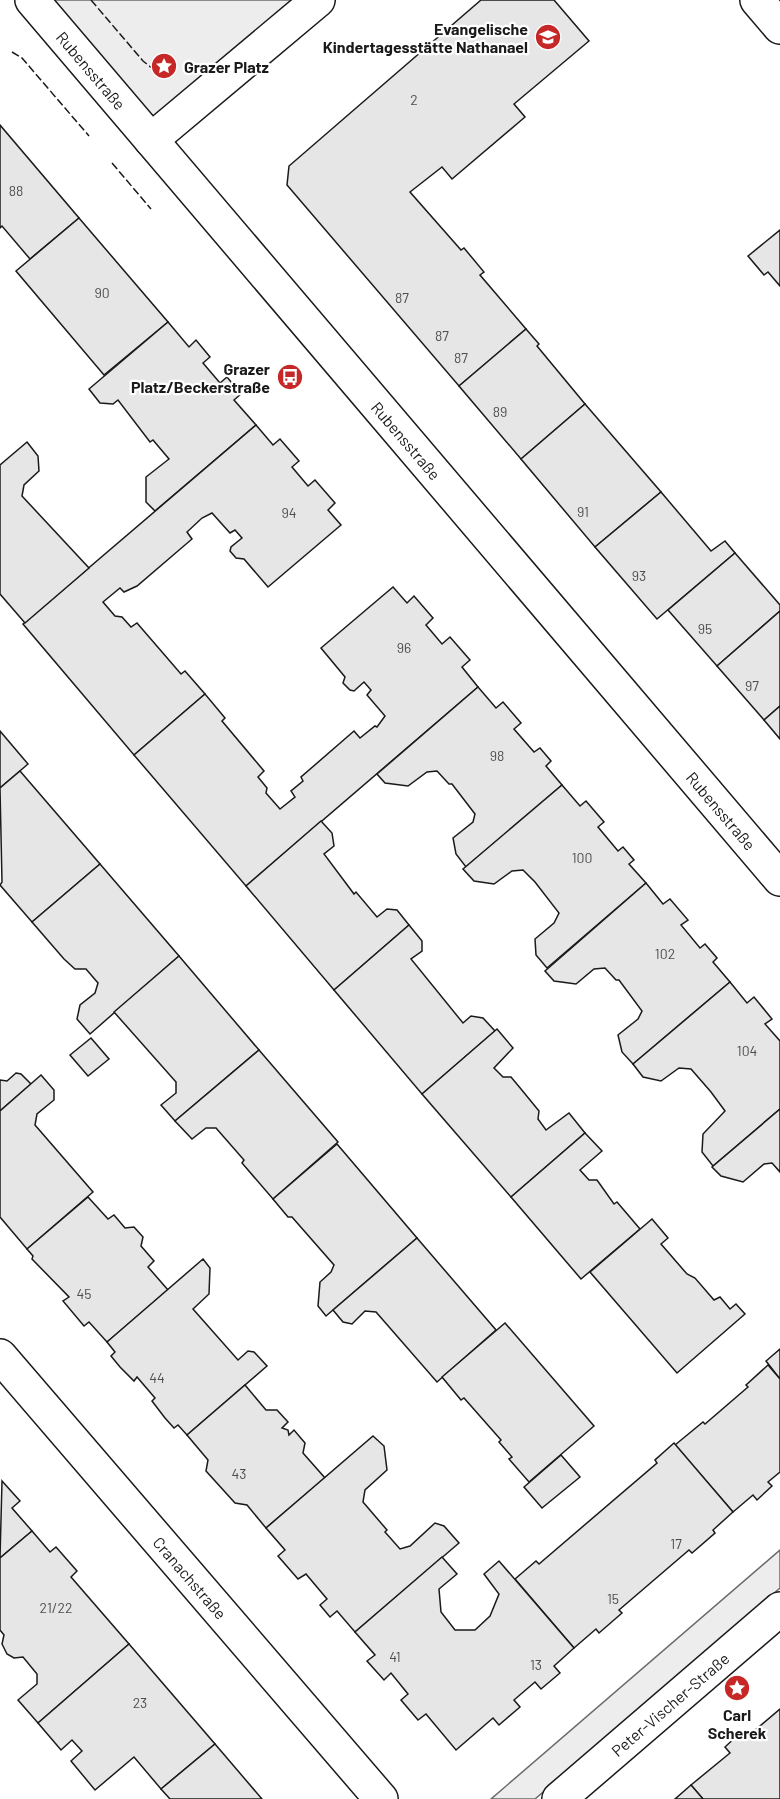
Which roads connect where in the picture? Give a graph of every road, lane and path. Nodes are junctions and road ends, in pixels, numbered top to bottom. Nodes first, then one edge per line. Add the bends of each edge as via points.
1 (32, 0) edge
2 (318, 0) edge
3 (757, 0) edge
4 (780, 27) edge
5 (152, 140) junction
6 (780, 879) edge
7 (0, 1356) edge
8 (780, 1609) edge
9 (381, 1799) edge
10 (559, 1799) edge

1 - 5 street, Rubensstraße
2 - 5 street
3 - 4 street
5 - 6 street, Rubensstraße
7 - 9 street, Cranachstraße
8 - 10 street, Peter-Vischer-Straße

